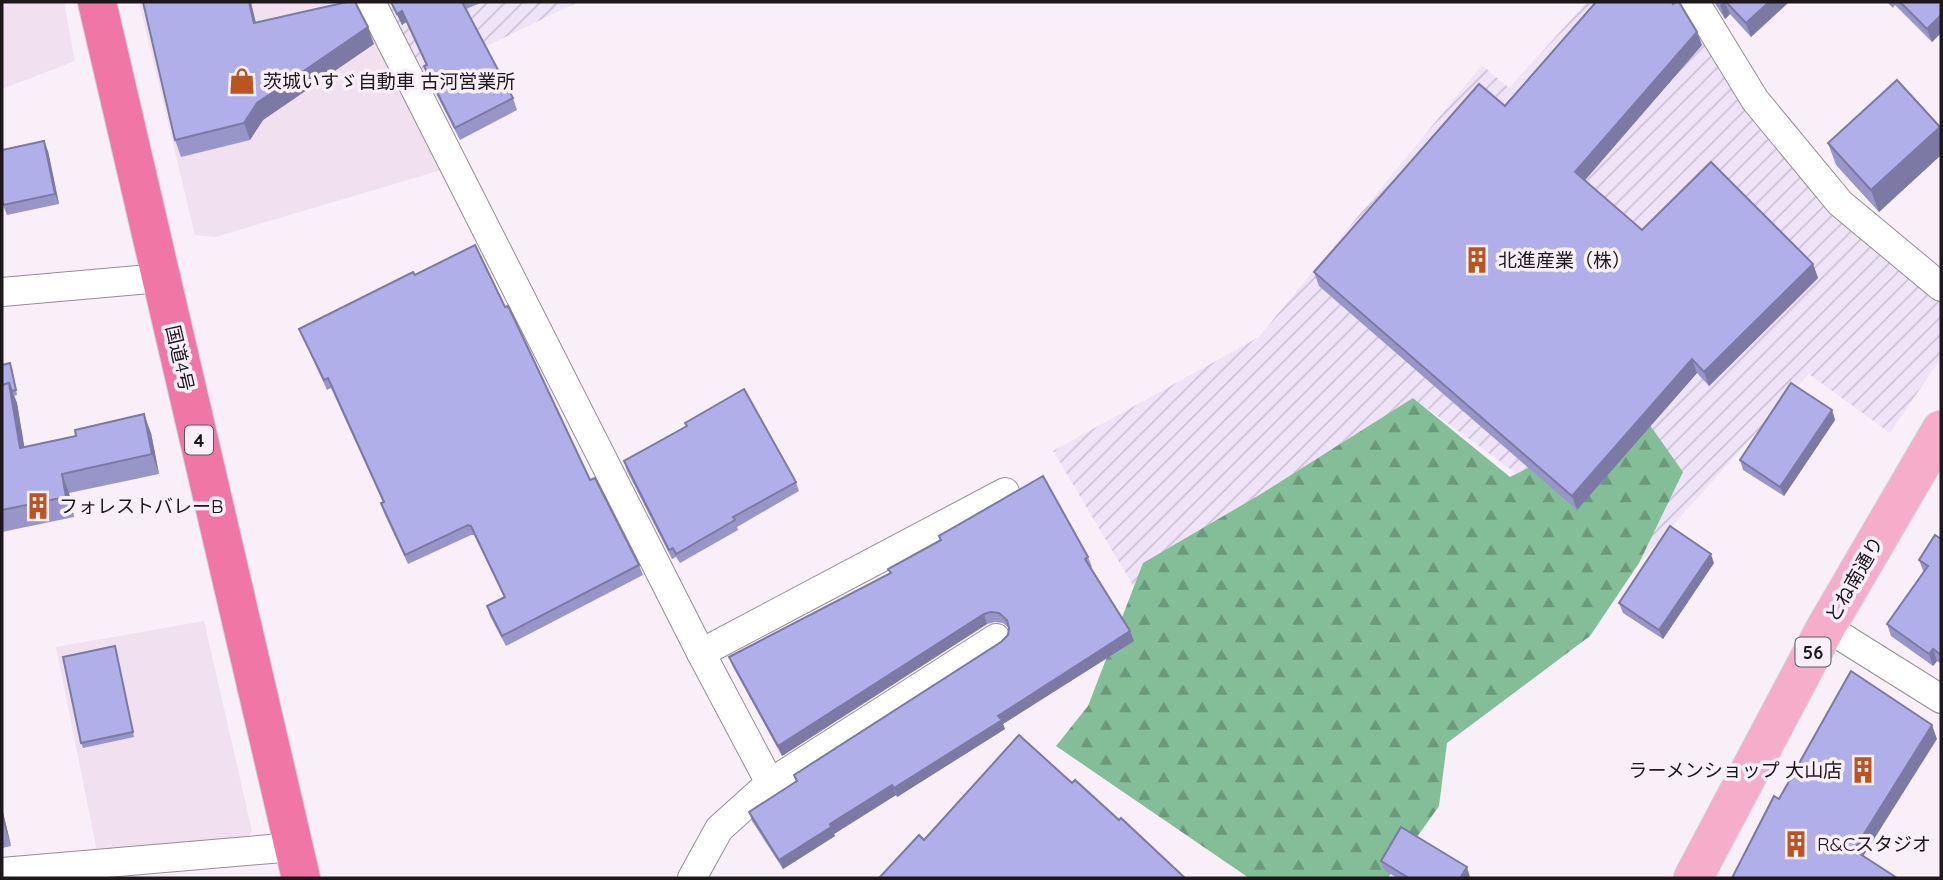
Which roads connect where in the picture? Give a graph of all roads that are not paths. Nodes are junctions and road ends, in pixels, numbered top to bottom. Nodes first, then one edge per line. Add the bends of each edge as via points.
1 (97, 2) edge
2 (370, 2) edge
3 (1695, 2) edge
4 (161, 278) junction
5 (1941, 287) edge
6 (2, 292) edge
7 (1941, 430) edge
8 (1005, 492) dead end
9 (1826, 627) junction
10 (996, 638) dead end
11 (701, 653) junction
12 (1941, 699) edge
13 (770, 783) junction
14 (298, 863) edge
15 (2, 872) edge
16 (692, 878) edge
17 (1693, 878) edge

1 - 4 highway, 国道4号 / 4
2 - 11 street
3 - 5 street via 1755,100 1840,203
4 - 6 street
4 - 14 highway, 国道4号 / 4
7 - 9 main road, とね南通り / 56
8 - 11 street
9 - 12 street
9 - 17 main road, とね南通り / 56
10 - 13 street
11 - 13 street
13 - 16 street via 719,829
14 - 15 street

